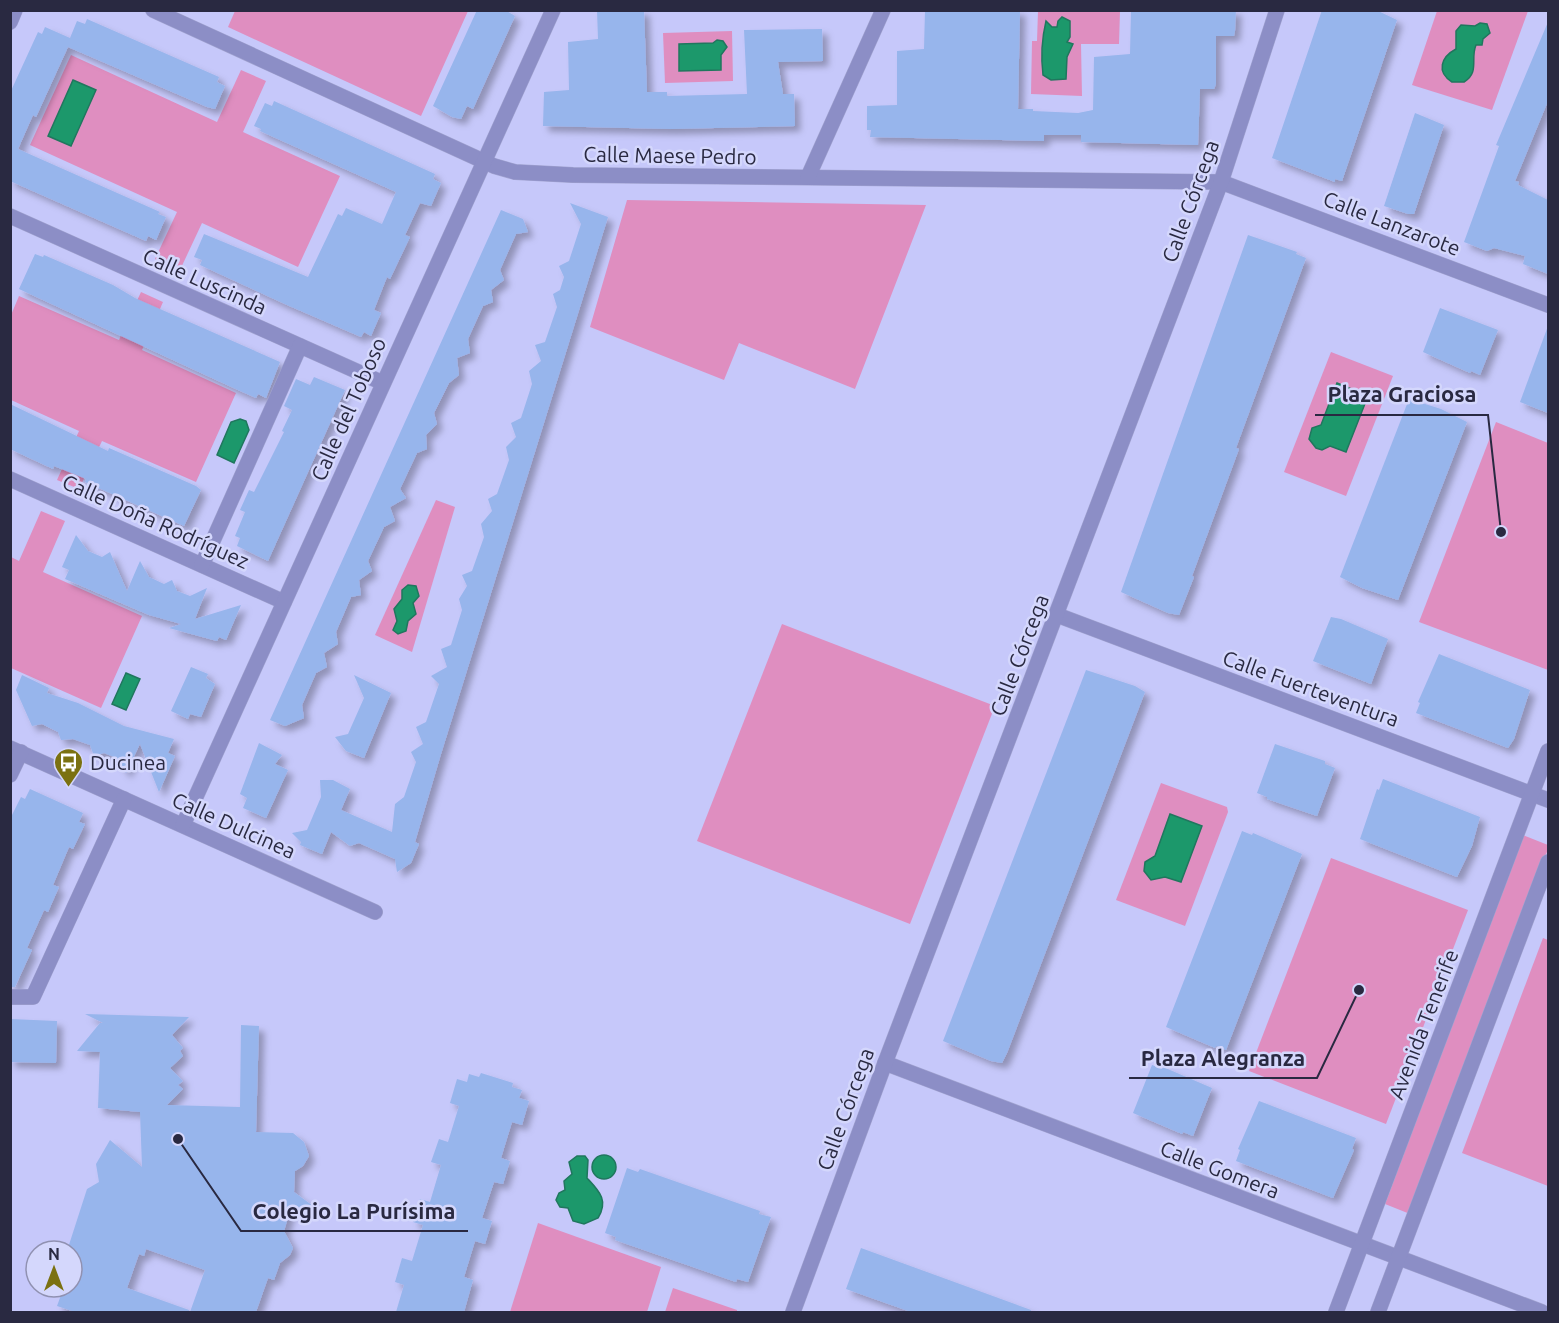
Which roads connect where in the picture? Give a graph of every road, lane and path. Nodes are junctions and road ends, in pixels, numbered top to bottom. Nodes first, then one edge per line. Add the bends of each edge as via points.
1 (15, 10) edge
2 (153, 10) edge
3 (553, 10) edge
4 (883, 10) edge
5 (1277, 10) edge
6 (10, 22) edge
7 (483, 161) junction
8 (808, 177) junction
9 (1221, 182) junction
10 (10, 216) edge
11 (1548, 305) edge
12 (300, 346) junction
13 (383, 383) junction
14 (10, 479) edge
15 (202, 565) junction
16 (284, 602) junction
17 (1057, 615) junction
18 (16, 750) edge
19 (1548, 751) edge
20 (10, 775) edge
21 (1532, 794) junction
22 (124, 799) junction
23 (1548, 800) edge
24 (183, 825) junction
25 (1548, 862) edge
26 (375, 912) dead end
27 (10, 997) edge
28 (885, 1063) junction
29 (1362, 1245) junction
30 (1398, 1258) junction
31 (793, 1312) edge
32 (1336, 1312) edge
33 (1378, 1312) edge
34 (1542, 1312) edge

1 - 6 street
2 - 7 street, Calle Maese Pedro
3 - 7 street, Calle del Toboso
4 - 8 street
5 - 9 street, Calle Córcega
7 - 8 street, Calle Maese Pedro via 504,170 527,173
7 - 13 street, Calle del Toboso
8 - 9 street, Calle Maese Pedro
9 - 11 street, Calle Lanzarote
9 - 17 street, Calle Córcega
10 - 12 street, Calle Luscinda
12 - 13 street, Calle Luscinda
12 - 15 street
13 - 16 street, Calle del Toboso
14 - 15 street, Calle Doña Rodríguez
15 - 16 street, Calle Doña Rodríguez
16 - 24 street, Calle del Toboso
17 - 21 street, Calle Fuerteventura
17 - 28 street, Calle Córcega
18 - 20 street
18 - 22 street, Calle Dulcinea
19 - 21 street, Avenida Tenerife
21 - 23 street, Calle Fuerteventura
21 - 29 street, Avenida Tenerife
22 - 24 street, Calle Dulcinea
22 - 27 street via 33,998
24 - 26 street, Calle Dulcinea
25 - 30 street
28 - 29 street, Calle Gomera
28 - 31 street, Calle Córcega
29 - 30 street, Calle Gomera
29 - 32 street, Avenida Tenerife
30 - 33 street
30 - 34 street, Calle Gomera

